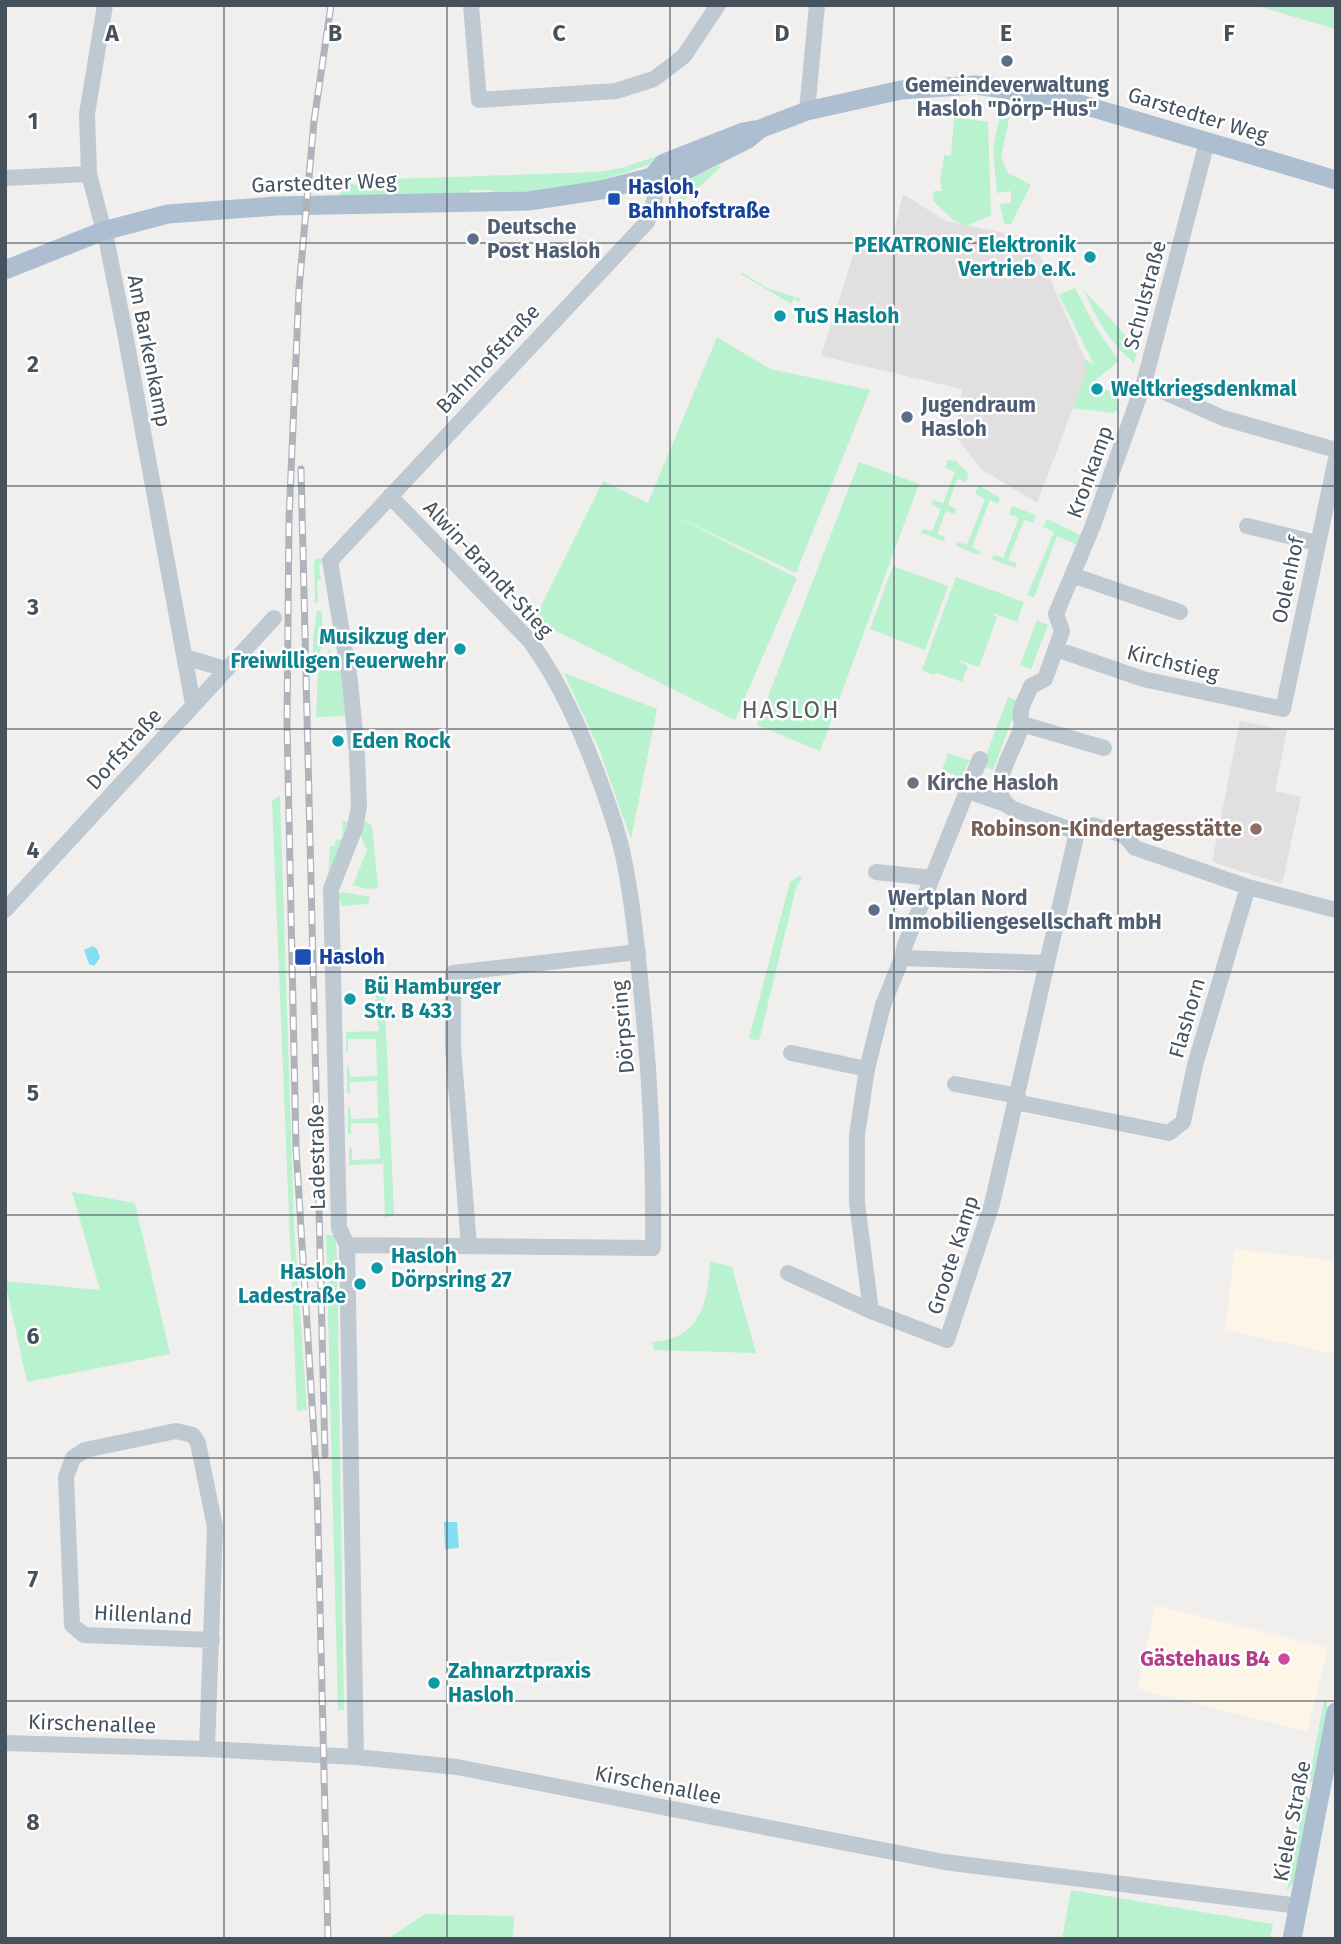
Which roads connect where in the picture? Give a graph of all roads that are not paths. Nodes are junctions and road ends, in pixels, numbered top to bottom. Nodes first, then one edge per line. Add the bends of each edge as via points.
1 (105, 5) edge
2 (471, 5) edge
3 (718, 5) edge
4 (807, 5) edge
5 (817, 5) edge
6 (815, 24) junction
7 (807, 111) junction
8 (1207, 142) junction
9 (89, 174) junction
10 (652, 177) junction
11 (5, 178) edge
12 (1336, 180) edge
13 (103, 231) junction
14 (5, 270) edge
15 (1144, 383) junction
16 (1336, 450) edge
17 (1336, 459) edge
18 (390, 496) junction
19 (1247, 526) dead end
20 (1317, 543) junction
21 (330, 561) joint
22 (1072, 575) junction
23 (1180, 612) dead end
24 (274, 618) dead end
25 (1056, 649) junction
26 (185, 657) junction
27 (225, 669) junction
28 (193, 704) junction
29 (1283, 709) joint
30 (1023, 724) junction
31 (1104, 748) dead end
32 (1000, 783) junction
33 (968, 791) junction
34 (1005, 804) junction
35 (1077, 832) junction
36 (876, 872) dead end
37 (932, 878) junction
38 (1248, 887) junction
39 (5, 910) edge
40 (1336, 910) edge
41 (638, 952) junction
42 (902, 958) junction
43 (1047, 963) junction
44 (790, 1053) dead end
45 (867, 1069) junction
46 (955, 1084) dead end
47 (1017, 1099) junction
48 (346, 1245) junction
49 (469, 1246) junction
50 (788, 1273) dead end
51 (871, 1311) junction
52 (212, 1640) junction
53 (1336, 1712) edge
54 (5, 1743) edge
55 (207, 1749) junction
56 (356, 1757) junction
57 (1299, 1906) junction
58 (1292, 1939) edge

1 - 9 street, Am Barkenkamp via 87,114
2 - 3 street via 479,100 616,91 653,79 684,55
4 - 6 street
5 - 6 street
6 - 7 street
7 - 8 main road, Garstedter Weg via 901,90 975,85 1053,96
7 - 10 main road, Garstedter Weg via 664,163
8 - 12 main road, Garstedter Weg
8 - 15 street, Schulstraße
9 - 11 street
9 - 13 street, Am Barkenkamp
10 - 13 main road, Garstedter Weg via 528,201 233,209 167,214
10 - 18 street, Bahnhofstraße via 655,198 647,222
13 - 14 main road, Garstedter Weg
13 - 26 street, Am Barkenkamp
15 - 16 street, Schulstraße via 1223,418
15 - 22 street, Kronkamp
17 - 20 street, Oolenhof
18 - 21 street, Bahnhofstraße
18 - 41 street, Alwin-Brandt-Stieg via 530,641 569,705 620,841
19 - 20 street
20 - 29 street, Oolenhof
21 - 48 street, Ladestraße via 350,681 359,806 331,889 340,1228
22 - 23 street
22 - 25 street, Kronkamp via 1056,614 1062,631
24 - 27 street, Dorfstraße
25 - 29 street, Kirchstieg via 1143,679
25 - 30 street, Kronkamp via 1045,679 1031,686 1020,715
26 - 27 street
26 - 28 street, Am Barkenkamp
27 - 28 street, Dorfstraße
28 - 39 street, Dorfstraße
30 - 31 street
30 - 32 street, Kronkamp
32 - 33 street via 978,764
32 - 34 street
33 - 34 street
33 - 37 street
34 - 35 street
35 - 38 street via 1093,825 1109,830 1125,836 1135,848
35 - 43 street, Groote Kamp
36 - 37 street
37 - 42 street
38 - 40 street
38 - 47 street, Flashorn via 1195,1065 1183,1122 1169,1133
41 - 49 street, Dörpsring via 453,973 453,1047
41 - 49 street, Dörpsring via 652,1116 653,1248
42 - 43 street
42 - 45 street via 883,1005
43 - 47 street, Groote Kamp
44 - 45 street
45 - 51 street via 858,1135 857,1203
46 - 47 street
47 - 51 street, Groote Kamp via 992,1204 947,1340
48 - 49 street, Dörpsring
48 - 56 street, Ladestraße
50 - 51 street, Groote Kamp
52 - 52 street, Hillenland via 215,1527 202,1453 193,1435 176,1431 85,1450 73,1458 66,1477 72,1625 85,1635
52 - 55 street, Hillenland
53 - 57 main road, Kieler Straße
54 - 55 street, Kirschenallee
55 - 56 street, Kirschenallee
56 - 57 street, Kirschenallee via 457,1767 944,1862
57 - 58 main road, Kieler Straße

